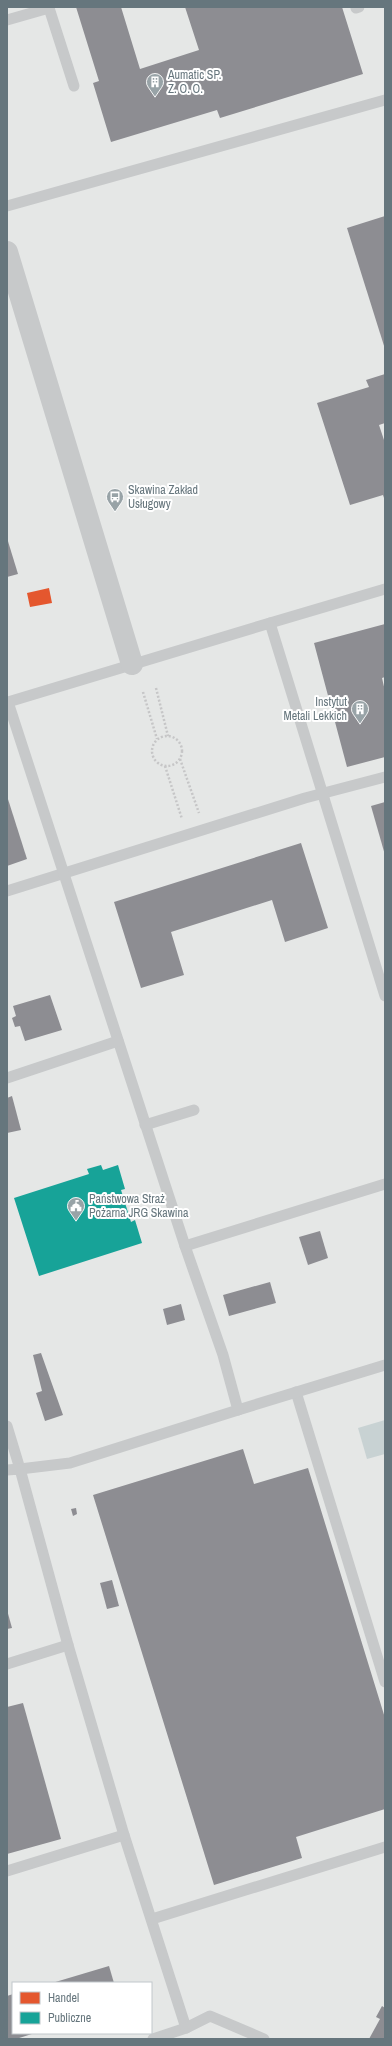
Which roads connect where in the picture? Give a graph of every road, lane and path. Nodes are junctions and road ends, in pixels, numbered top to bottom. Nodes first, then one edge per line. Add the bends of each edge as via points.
1 (7, 20) edge
2 (74, 86) dead end
3 (385, 100) edge
4 (7, 206) edge
5 (7, 252) edge
6 (385, 589) edge
7 (270, 624) junction
8 (132, 664) junction
9 (156, 688) dead end
10 (143, 692) dead end
11 (8, 702) edge
12 (168, 736) junction
13 (157, 739) junction
14 (180, 759) junction
15 (165, 766) junction
16 (385, 777) edge
17 (321, 794) junction
18 (204, 829) junction
19 (187, 835) junction
20 (64, 872) junction
21 (7, 891) edge
22 (385, 996) edge
23 (118, 1041) junction
24 (7, 1078) edge
25 (194, 1110) dead end
26 (145, 1125) junction
27 (385, 1184) edge
28 (185, 1246) junction
29 (385, 1365) edge
30 (296, 1392) junction
31 (238, 1410) junction
32 (7, 1426) edge
33 (20, 1469) junction
34 (7, 1470) edge
35 (68, 1645) junction
36 (7, 1664) edge
37 (385, 1682) edge
38 (124, 1835) junction
39 (385, 1847) edge
40 (7, 1871) edge
41 (152, 1919) junction
42 (186, 2028) junction
43 (153, 2039) edge
44 (264, 2039) edge

1 - 2 lane via 49,8
3 - 4 lane
5 - 8 street
6 - 7 lane
7 - 8 lane
7 - 17 lane
8 - 11 lane
9 - 12 path
10 - 13 path
11 - 20 lane
12 - 13 path
12 - 14 path via 175,738 180,744
13 - 15 path via 153,745 154,759
14 - 15 path
14 - 18 path
15 - 19 path
16 - 17 lane
17 - 18 lane
17 - 22 lane
18 - 19 lane
19 - 20 lane
20 - 21 lane
20 - 23 lane
23 - 24 lane
23 - 26 lane
25 - 26 lane
26 - 28 lane
27 - 28 lane
28 - 31 lane via 223,1355
29 - 30 lane
30 - 31 lane
30 - 37 lane
31 - 33 lane via 70,1463
32 - 33 lane
33 - 34 lane
33 - 35 lane
35 - 36 lane
35 - 38 lane
38 - 40 lane
38 - 41 lane
39 - 41 lane
41 - 42 lane
42 - 43 lane
42 - 44 lane via 210,2016

